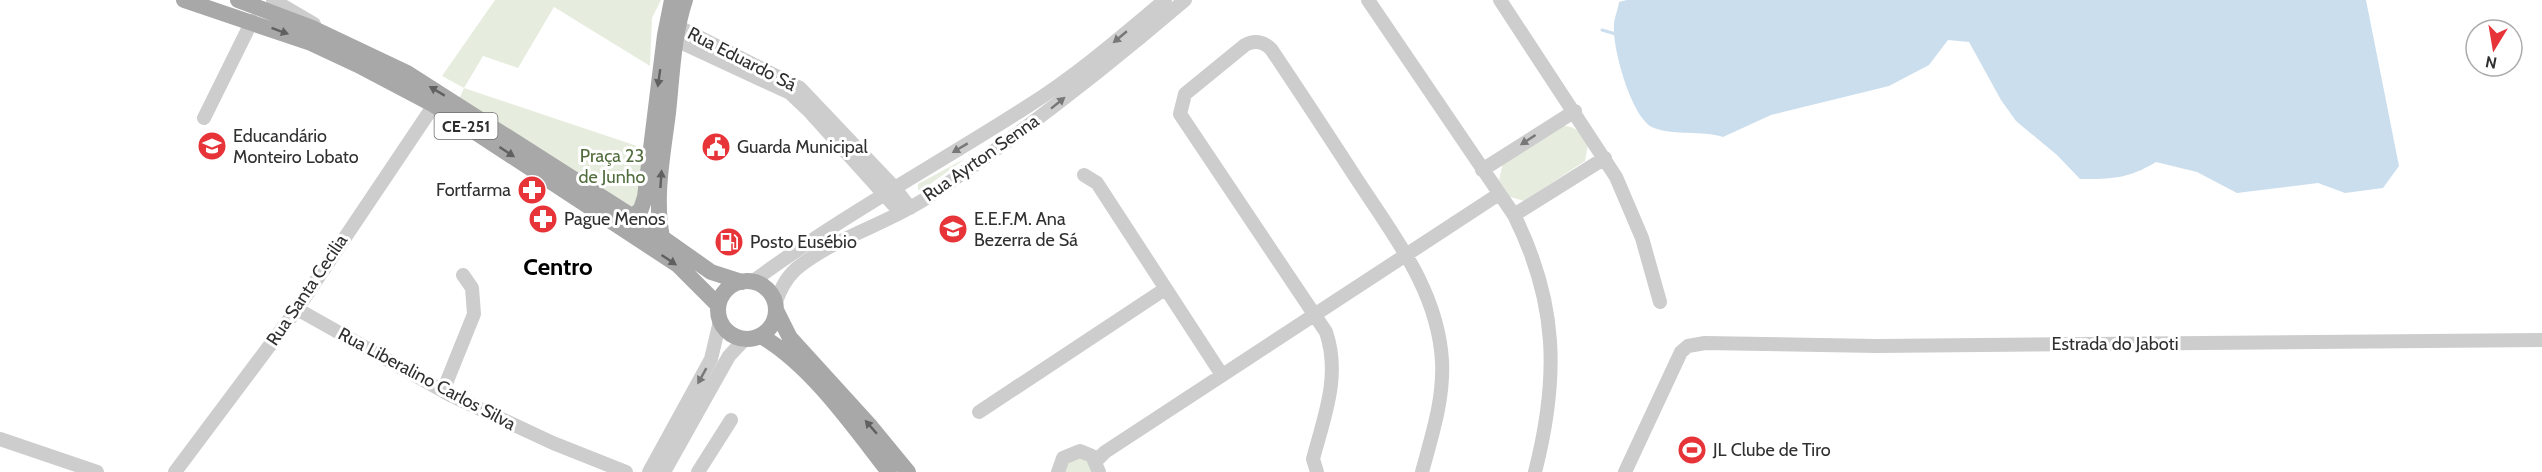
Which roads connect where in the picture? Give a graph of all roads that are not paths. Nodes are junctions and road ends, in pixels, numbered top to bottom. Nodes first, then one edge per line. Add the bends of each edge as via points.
1 (184, 0) edge
2 (238, 0) edge
3 (273, 0) edge
4 (672, 0) edge
5 (685, 0) edge
6 (1165, 0) edge
7 (1185, 0) edge
8 (1368, 0) edge
9 (1500, 0) edge
10 (252, 21) junction
11 (672, 30) junction
12 (333, 37) junction
13 (434, 105) junction
14 (1575, 111) junction
15 (204, 118) dead end
16 (1605, 158) junction
17 (1482, 170) junction
18 (1084, 175) dead end
19 (889, 190) junction
20 (1499, 194) junction
21 (905, 210) junction
22 (1514, 214) junction
23 (633, 217) junction
24 (662, 237) junction
25 (1407, 254) junction
26 (463, 275) dead end
27 (747, 282) junction
28 (1165, 289) junction
29 (1660, 302) dead end
30 (776, 307) junction
31 (297, 309) junction
32 (719, 313) junction
33 (1314, 315) junction
34 (753, 338) junction
35 (2542, 340) edge
36 (1222, 375) junction
37 (443, 391) junction
38 (980, 412) dead end
39 (731, 420) dead end
40 (685, 421) junction
41 (0, 439) edge
42 (1098, 466) edge
43 (97, 472) edge
44 (175, 472) edge
45 (626, 472) edge
46 (649, 472) edge
47 (664, 472) edge
48 (698, 472) edge
49 (889, 472) edge
50 (908, 472) edge
51 (1058, 472) edge
52 (1317, 472) edge
53 (1422, 472) edge
54 (1535, 472) edge
55 (1625, 472) edge

1 - 10 main road, CE-251
2 - 12 main road, CE-251
3 - 12 street
4 - 11 main road
5 - 11 main road
6 -> 19 street, Rua Ayrton Senna via 1095,58 1029,105
21 -> 7 street, Rua Ayrton Senna via 1047,112
8 - 17 street
9 - 14 street
10 -> 13 main road, CE-251 via 358,64
10 - 15 street
11 - 19 street, Rua Eduardo Sá via 790,93
11 -> 23 main road via 645,197
24 -> 11 main road via 660,198
23 -> 12 main road, CE-251 via 445,96 368,52
13 - 31 street, Rua Santa Cecilia
13 -> 32 main road, CE-251 via 678,265 701,285
14 - 16 street
14 -> 17 street
16 - 22 street
16 - 29 street via 1634,217
17 - 20 street
18 - 28 street via 1097,183
19 - 21 street, Rua Eduardo Sá
19 - 27 street, Rua Ayrton Senna
20 - 22 street
20 - 25 street
21 - 30 street, Rua Ayrton Senna via 854,232 797,269 783,285
22 - 54 street via 1539,274 1551,335 1551,396
23 - 24 main road, CE-251
24 - 27 main road, CE-251 via 711,272
25 - 33 street
25 - 33 street via 1271,49 1261,42 1245,45 1185,94 1180,114
25 - 53 street via 1434,312 1442,362 1438,414
26 - 37 street via 472,288 474,314
27 - 30 main road, CE-251 via 767,290
27 - 32 main road via 726,290
28 - 36 street
28 - 38 street
30 - 34 main road via 772,325
50 -> 30 main road via 789,338
31 - 37 street, Rua Liberalino Carlos Silva
31 - 44 street, Rua Santa Cecilia
32 - 34 main road, CE-251 via 730,334
32 -> 40 street via 711,359
33 - 36 street
33 - 52 street via 1326,332 1333,366 1313,459
34 - 40 street via 729,356
34 - 49 main road via 785,352
35 - 55 street, Estrada do Jaboti via 1877,346 1705,343 1688,346 1678,357
36 - 42 street via 1105,452
37 - 45 street, Rua Liberalino Carlos Silva via 543,439
39 - 48 street
40 - 46 street
40 - 47 street
41 - 43 street
42 - 51 street via 1087,453 1074,451 1063,458

